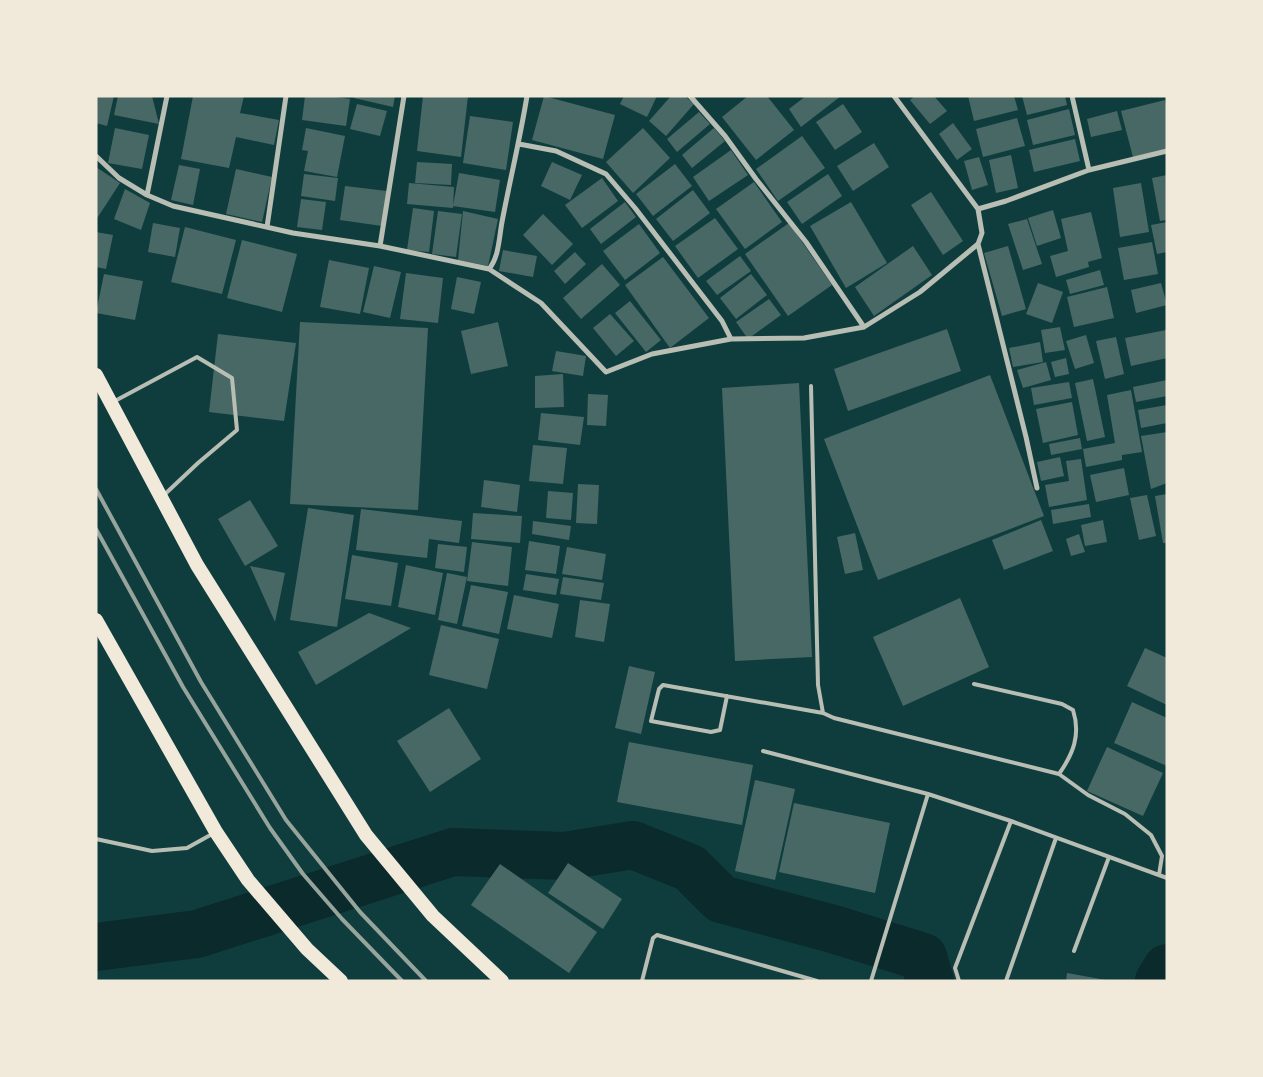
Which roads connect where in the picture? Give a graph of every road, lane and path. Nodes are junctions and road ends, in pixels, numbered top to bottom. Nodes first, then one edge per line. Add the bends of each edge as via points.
1 (168, 96) edge
2 (286, 96) edge
3 (404, 96) edge
4 (527, 96) edge
5 (690, 96) edge
6 (894, 96) edge
7 (1072, 96) edge
8 (519, 144) junction
9 (1167, 151) edge
10 (96, 156) edge
11 (1089, 170) junction
12 (147, 195) junction
13 (978, 209) junction
14 (267, 227) junction
15 (978, 244) junction
16 (380, 246) junction
17 (489, 269) junction
18 (864, 327) junction
19 (730, 339) junction
20 (96, 375) edge
21 (811, 386) dead end
22 (111, 403) junction
23 (1037, 488) dead end
24 (161, 498) junction
25 (96, 620) edge
26 (974, 684) dead end
27 (727, 696) junction
28 (823, 713) junction
29 (763, 751) dead end
30 (1059, 774) junction
31 (928, 794) junction
32 (1012, 821) junction
33 (216, 832) junction
34 (1056, 838) junction
35 (96, 839) edge
36 (1109, 857) junction
37 (1159, 875) junction
38 (1167, 878) edge
39 (1074, 951) dead end
40 (341, 981) edge
41 (502, 981) edge
42 (642, 981) edge
43 (817, 981) edge
44 (871, 981) edge
45 (959, 981) edge
46 (1006, 981) edge

1 - 12 street
2 - 14 street
3 - 16 street
4 - 8 street
5 - 18 street via 725,136 806,242
6 - 13 street
7 - 11 street
8 - 17 street via 495,262
8 - 19 street via 556,151 606,174 722,321
9 - 11 street
10 - 12 street via 119,178
11 - 13 street
12 - 14 street via 173,206
13 - 15 street via 982,233
14 - 16 street
15 - 18 street via 920,292
15 - 23 street
16 - 17 street
17 - 19 street via 542,303 606,372 652,354
18 - 19 street via 804,338
20 - 22 highway
21 - 28 lane via 818,685
22 - 24 highway
22 - 24 lane via 197,357 232,378 237,430
24 - 41 highway via 197,565 366,836 432,916
25 - 33 highway
26 - 30 lane via 1062,704 1073,710 1078,724 1076,737 1070,758
27 - 27 lane via 720,730 711,732 651,721 659,689 663,685
27 - 28 lane
28 - 30 lane
29 - 31 lane
30 - 37 lane via 1088,795 1125,814 1151,835 1162,856
31 - 32 lane
31 - 44 lane
32 - 34 lane
32 - 45 lane via 955,968
33 - 35 lane via 187,848 152,851
33 - 40 highway via 248,880 307,949
34 - 36 lane
34 - 46 lane
36 - 37 lane
36 - 39 lane
37 - 38 lane
42 - 43 lane via 652,938 657,935

